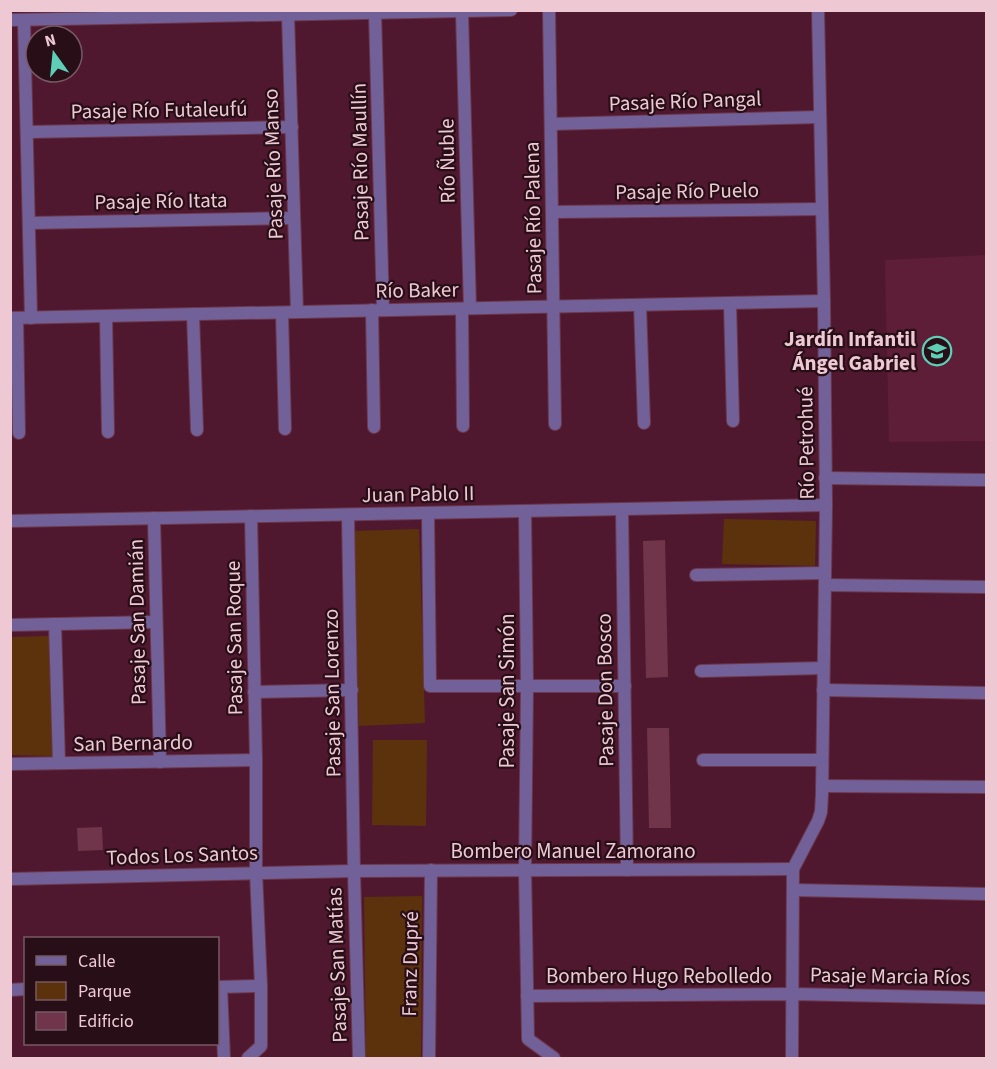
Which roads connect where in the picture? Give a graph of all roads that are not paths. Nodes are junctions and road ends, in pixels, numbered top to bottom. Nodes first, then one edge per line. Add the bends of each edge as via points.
1 (511, 10) edge
2 (549, 10) edge
3 (818, 10) edge
4 (504, 11) edge
5 (391, 12) edge
6 (462, 12) edge
7 (272, 13) edge
8 (375, 13) junction
9 (154, 14) edge
10 (44, 15) edge
11 (288, 15) junction
12 (10, 20) edge
13 (24, 20) junction
14 (820, 117) junction
15 (551, 124) junction
16 (292, 127) junction
17 (27, 132) junction
18 (822, 208) junction
19 (552, 212) junction
20 (294, 218) junction
21 (29, 223) junction
22 (824, 301) junction
23 (730, 303) junction
24 (640, 305) junction
25 (554, 307) junction
26 (466, 309) junction
27 (377, 310) junction
28 (297, 312) junction
29 (282, 313) junction
30 (193, 314) junction
31 (106, 316) junction
32 (14, 318) edge
33 (31, 318) junction
34 (733, 421) dead end
35 (644, 423) dead end
36 (555, 424) dead end
37 (464, 426) dead end
38 (374, 427) dead end
39 (285, 429) dead end
40 (197, 430) dead end
41 (108, 432) dead end
42 (19, 433) dead end
43 (825, 478) junction
44 (987, 480) edge
45 (826, 505) junction
46 (622, 509) junction
47 (525, 511) junction
48 (428, 513) junction
49 (348, 514) junction
50 (251, 516) junction
51 (154, 518) junction
52 (10, 521) edge
53 (696, 575) dead end
54 (825, 579) junction
55 (987, 587) edge
56 (156, 621) junction
57 (55, 624) junction
58 (10, 625) edge
59 (823, 668) junction
60 (701, 671) dead end
61 (527, 686) junction
62 (624, 686) junction
63 (352, 690) junction
64 (823, 690) junction
65 (254, 692) junction
66 (987, 693) edge
67 (256, 760) junction
68 (703, 760) dead end
69 (822, 760) junction
70 (159, 762) junction
71 (10, 764) edge
72 (59, 764) junction
73 (822, 786) junction
74 (987, 787) edge
75 (793, 869) junction
76 (431, 870) junction
77 (525, 870) junction
78 (627, 870) junction
79 (354, 871) junction
80 (256, 872) junction
81 (10, 879) edge
82 (792, 890) junction
83 (987, 894) edge
84 (261, 986) junction
85 (219, 987) edge
86 (792, 994) junction
87 (527, 996) junction
88 (987, 998) edge
89 (549, 1057) edge
90 (224, 1059) edge
91 (248, 1059) edge
92 (359, 1059) edge
93 (429, 1059) edge
94 (792, 1059) edge

1 - 4 street
2 - 15 street, Pasaje Río Palena
3 - 14 street, Río Petrohué
4 - 6 street
5 - 6 street
5 - 8 street
6 - 26 street, Río Ñuble
7 - 9 street
7 - 11 street
8 - 11 street
8 - 27 street, Pasaje Río Maullín
9 - 10 street
10 - 13 street
11 - 16 street, Pasaje Río Manso
12 - 13 street
13 - 17 street
14 - 15 street, Pasaje Río Pangal
14 - 18 street, Río Petrohué
15 - 19 street, Pasaje Río Palena
16 - 17 street, Pasaje Río Futaleufú
16 - 20 street, Pasaje Río Manso
17 - 21 street
18 - 19 street, Pasaje Río Puelo
18 - 22 street, Río Petrohué
19 - 25 street, Pasaje Río Palena
20 - 21 street, Pasaje Río Itata
20 - 28 street, Pasaje Río Manso
21 - 33 street
22 - 23 street, Río Baker
22 - 43 street, Río Petrohué
23 - 24 street, Río Baker
23 - 34 street
24 - 25 street, Río Baker
24 - 35 street
25 - 26 street, Río Baker
25 - 36 street, Pasaje Río Palena
26 - 27 street, Río Baker
26 - 37 street, Río Ñuble
27 - 28 street, Río Baker
27 - 38 street, Pasaje Río Maullín
28 - 29 street, Río Baker
29 - 30 street, Río Baker
29 - 39 street
30 - 31 street, Río Baker
30 - 40 street
31 - 33 street, Río Baker
31 - 41 street
32 - 33 street, Río Baker
32 - 42 street
43 - 44 street
43 - 45 street, Río Petrohué
45 - 46 street, Juan Pablo II
45 - 54 street, Río Petrohué
46 - 47 street, Juan Pablo II
46 - 62 street, Pasaje Don Bosco
47 - 48 street, Juan Pablo II
47 - 61 street, Pasaje San Simón
48 - 49 street, Juan Pablo II
48 - 61 street via 430,686
49 - 50 street, Juan Pablo II
49 - 63 street, Pasaje San Lorenzo
50 - 51 street, Juan Pablo II
50 - 65 street, Pasaje San Roque
51 - 52 street, Juan Pablo II
51 - 56 street, Pasaje San Damián
53 - 54 street
54 - 55 street
54 - 59 street, Río Petrohué
56 - 57 street
56 - 70 street, Pasaje San Damián
57 - 58 street
57 - 72 street
59 - 60 street
59 - 64 street, Río Petrohué
61 - 62 street
61 - 77 street, Pasaje San Simón
62 - 78 street, Pasaje Don Bosco
63 - 65 street
63 - 79 street, Pasaje San Lorenzo
64 - 66 street
64 - 69 street, Río Petrohué
65 - 67 street, Pasaje San Roque
67 - 70 street, San Bernardo
67 - 80 street, Pasaje San Roque
68 - 69 street
69 - 73 street, Río Petrohué
70 - 72 street, San Bernardo
71 - 72 street, San Bernardo
73 - 74 street
73 - 75 street, Río Petrohué via 818,821
75 - 78 street, Bombero Manuel Zamorano
75 - 82 street
76 - 77 street, Bombero Manuel Zamorano
76 - 79 street, Bombero Manuel Zamorano
76 - 93 street, Franz Dupré
77 - 78 street, Bombero Manuel Zamorano
77 - 87 street, Pasaje San Simón
79 - 80 street, Todos Los Santos
79 - 92 street, Pasaje San Matías
80 - 81 street, Todos Los Santos
80 - 84 street, Pasaje San Roque
82 - 83 street
82 - 86 street
84 - 85 street
84 - 91 street, Pasaje San Roque via 261,1046
85 - 90 street
86 - 87 street, Bombero Hugo Rebolledo
86 - 88 street, Pasaje Marcia Ríos
86 - 94 street
87 - 89 street, Pasaje San Simón via 528,1039

